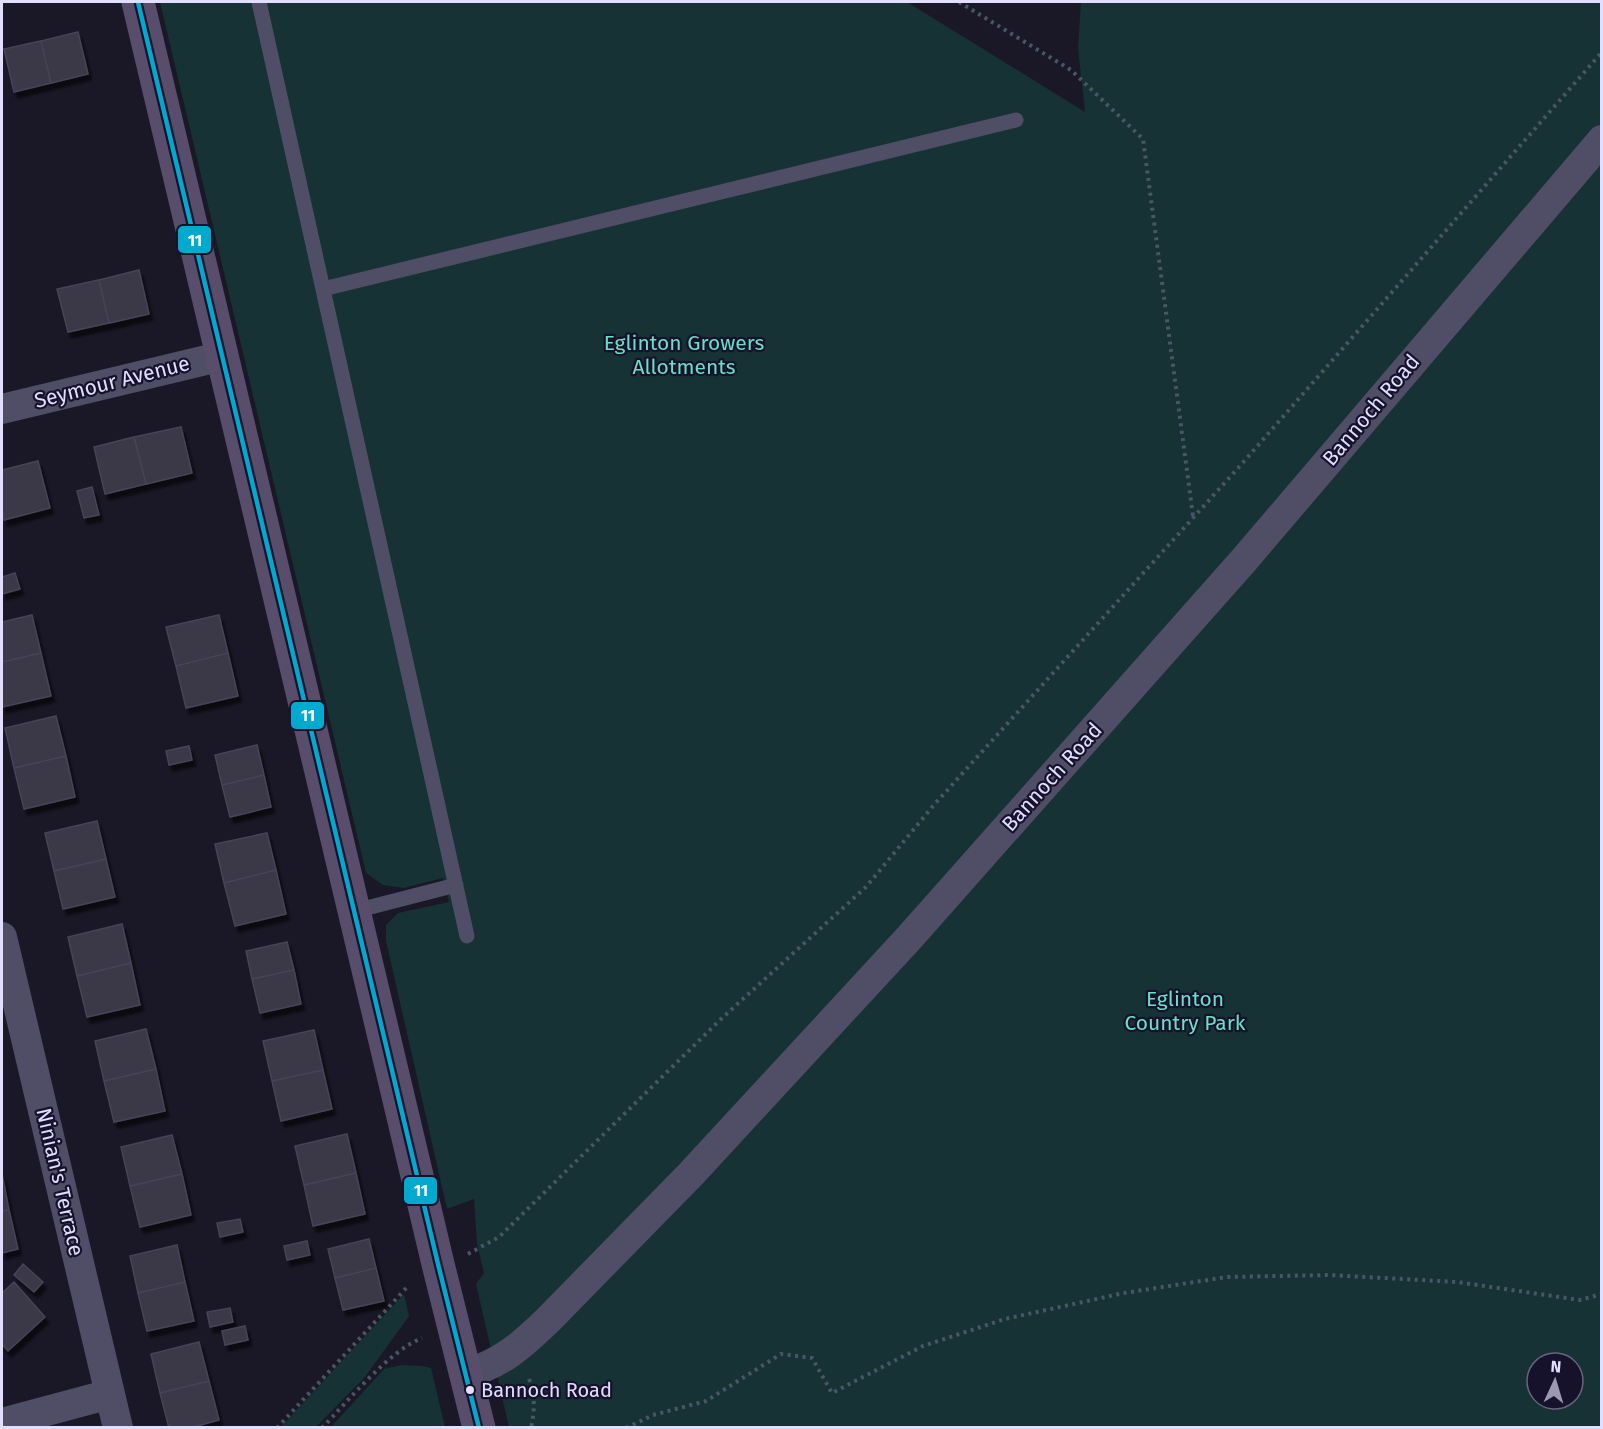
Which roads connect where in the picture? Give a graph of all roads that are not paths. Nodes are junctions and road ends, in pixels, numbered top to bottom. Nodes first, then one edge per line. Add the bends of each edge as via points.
1 (138, 2) edge
2 (259, 2) edge
3 (1016, 120) dead end
4 (1602, 140) edge
5 (323, 289) junction
6 (223, 356) junction
7 (2, 409) edge
8 (456, 885) junction
9 (355, 911) junction
10 (467, 936) dead end
11 (2, 937) edge
12 (466, 1374) junction
13 (110, 1394) junction
14 (2, 1423) edge
15 (118, 1428) edge
16 (479, 1428) edge

1 - 6 main road
2 - 5 lane
3 - 5 lane
4 - 12 street, Bannoch Road via 1244,560 893,956 691,1174 548,1320 509,1354
5 - 8 lane
6 - 7 street, Seymour Avenue
6 - 9 main road
8 - 9 lane
8 - 10 lane
9 - 12 main road
11 - 13 street, Ninian's Terrace
12 - 16 main road
13 - 14 street
13 - 15 street, Ninian's Terrace

